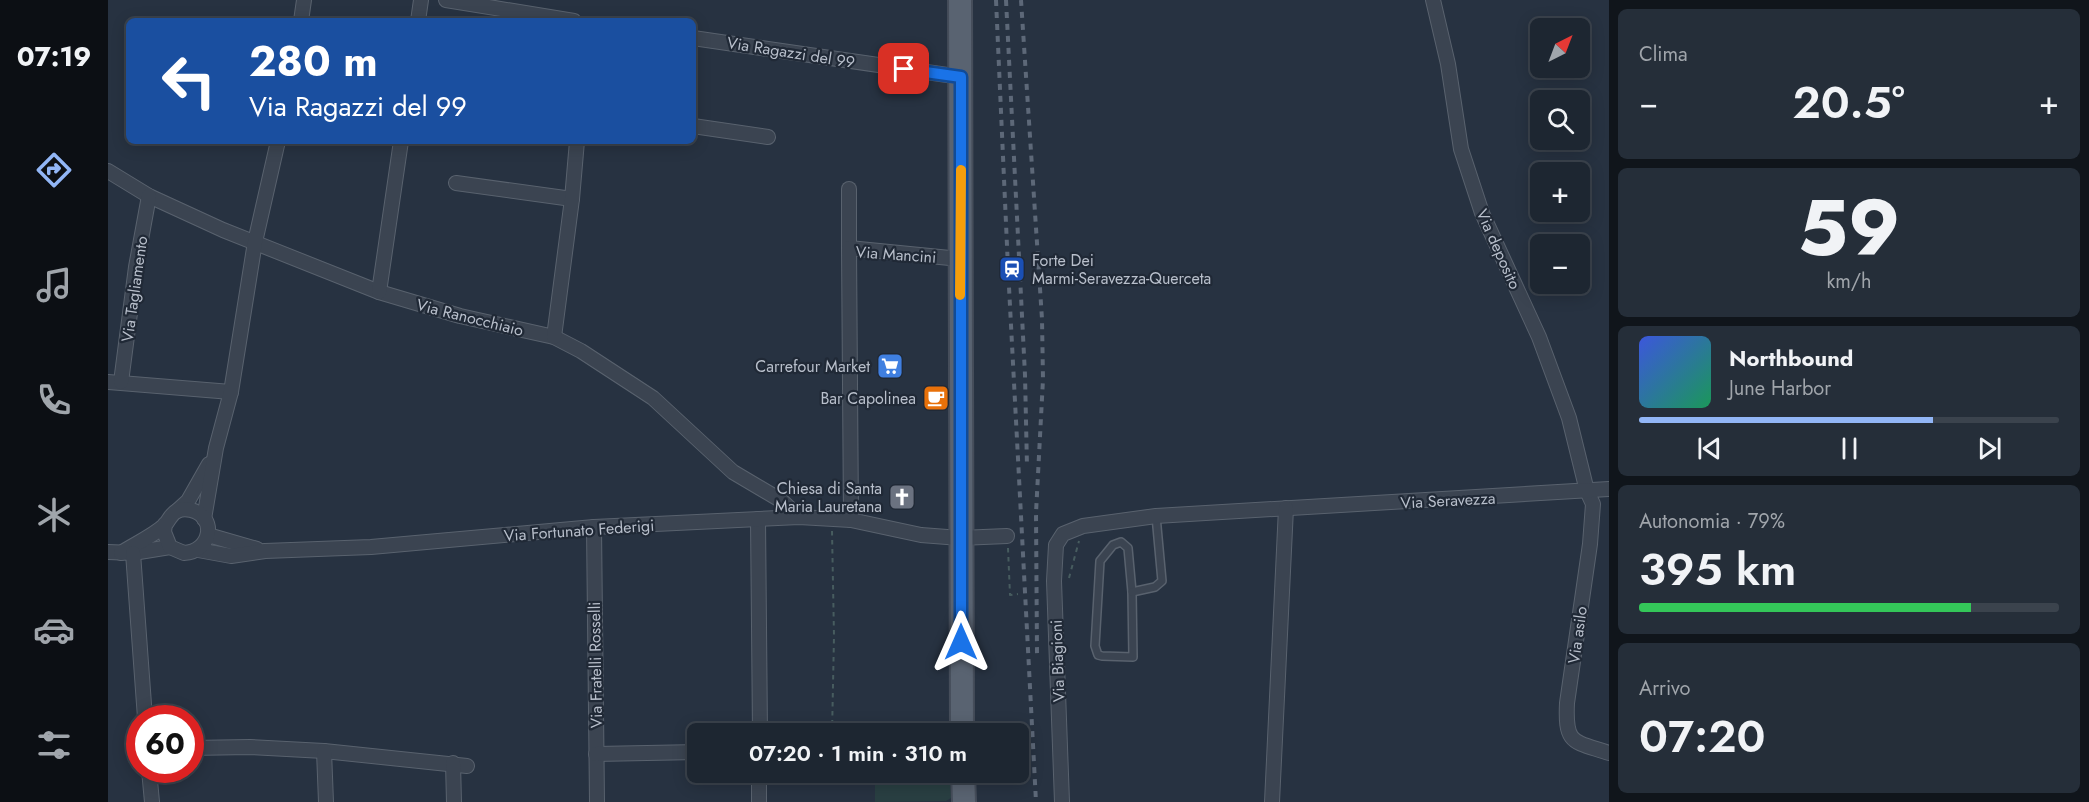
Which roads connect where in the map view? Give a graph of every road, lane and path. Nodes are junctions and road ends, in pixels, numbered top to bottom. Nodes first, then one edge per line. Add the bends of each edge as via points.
1 (304, 0) edge
2 (421, 0) edge
3 (446, 0) edge
4 (960, 0) edge
5 (1432, 0) edge
6 (301, 18) edge
7 (418, 18) edge
8 (556, 18) edge
9 (696, 38) edge
10 (961, 77) junction
11 (696, 126) edge
12 (768, 137) dead end
13 (277, 144) edge
14 (400, 144) edge
15 (577, 144) edge
16 (108, 171) edge
17 (456, 183) dead end
18 (849, 189) dead end
19 (149, 196) junction
20 (572, 199) junction
21 (255, 242) junction
22 (849, 248) junction
23 (960, 259) junction
24 (379, 292) junction
25 (554, 337) junction
26 (115, 382) edge
27 (231, 392) junction
28 (216, 448) junction
29 (1609, 489) edge
30 (1587, 491) junction
31 (1286, 508) junction
32 (177, 511) junction
33 (1156, 516) junction
34 (799, 517) junction
35 (204, 519) junction
36 (758, 519) junction
37 (832, 519) junction
38 (851, 520) junction
39 (165, 524) junction
40 (594, 527) junction
41 (1078, 527) junction
42 (208, 535) junction
43 (1008, 536) joint
44 (960, 538) junction
45 (170, 546) junction
46 (198, 550) junction
47 (265, 551) junction
48 (121, 553) edge
49 (1068, 580) dead end
50 (1132, 592) junction
51 (1018, 594) dead end
52 (143, 705) edge
53 (760, 723) edge
54 (832, 723) edge
55 (962, 723) edge
56 (204, 748) edge
57 (324, 751) junction
58 (687, 752) edge
59 (1609, 753) edge
60 (596, 754) junction
61 (453, 763) junction
62 (467, 766) dead end
63 (150, 783) edge
64 (759, 783) edge
65 (963, 783) edge
66 (152, 802) edge
67 (326, 802) edge
68 (454, 802) edge
69 (597, 802) edge
70 (759, 802) edge
71 (964, 802) edge
72 (1062, 802) edge
73 (1272, 802) edge

1 - 6 street
2 - 7 street
3 - 8 street
4 - 10 main road
5 - 30 street, Via deposito via 1465,160 1482,213 1539,337 1569,418
9 - 10 street, Via Ragazzi del 99
10 - 23 main road
11 - 12 street
13 - 21 street
14 - 24 street
15 - 20 street
16 - 19 street, Via Ranocchiaio
17 - 20 street
18 - 22 street
19 - 21 street, Via Ranocchiaio
19 - 26 street, Via Tagliamento
20 - 25 street
21 - 24 street, Via Ranocchiaio
21 - 27 street
22 - 23 street, Via Mancini
22 - 38 street, Via Mancini
23 - 44 main road
24 - 25 street, Via Ranocchiaio via 460,316
25 - 34 street, Via Ranocchiaio via 653,398 733,472 782,501
26 - 27 street
27 - 28 street
28 - 32 street via 200,482
28 - 35 street
29 - 30 street, Via Seravezza
30 - 31 street, Via Seravezza
30 - 59 street, Via asilo via 1593,504 1590,544 1566,726 1568,735 1576,742
31 - 33 street, Via Seravezza
31 - 73 street
32 - 35 street via 192,510
32 - 39 street
33 - 41 street, Via Seravezza
33 - 50 lane via 1162,581 1155,587
34 - 36 street, Via Fortunato Federigi
34 - 37 street, Via Fortunato Federigi
35 - 42 street
36 - 40 street, Via Fortunato Federigi
36 - 53 street
37 - 38 street, Via Fortunato Federigi
37 - 54 path
38 - 44 street, Via Fortunato Federigi via 921,536
39 - 45 street
39 - 48 street
40 - 47 street, Via Fortunato Federigi via 370,547
40 - 60 street, Via Fratelli Rosselli
41 - 49 path
41 - 72 street, Via Biagioni via 1063,534 1056,545
42 - 46 street
42 - 47 street
43 - 44 street, Via Fortunato Federigi
43 - 51 path via 1010,595
44 - 55 main road
45 - 46 street via 184,553
45 - 48 street
46 - 47 street, Via Fortunato Federigi via 231,556
48 - 52 street
50 - 50 lane via 1128,548 1121,542 1113,545 1100,561 1095,646 1098,655 1133,657
56 - 57 street
57 - 61 street
57 - 67 street
58 - 60 street
60 - 69 street, Via Fratelli Rosselli
61 - 62 street
61 - 68 street
63 - 66 street
64 - 70 street
65 - 71 main road

